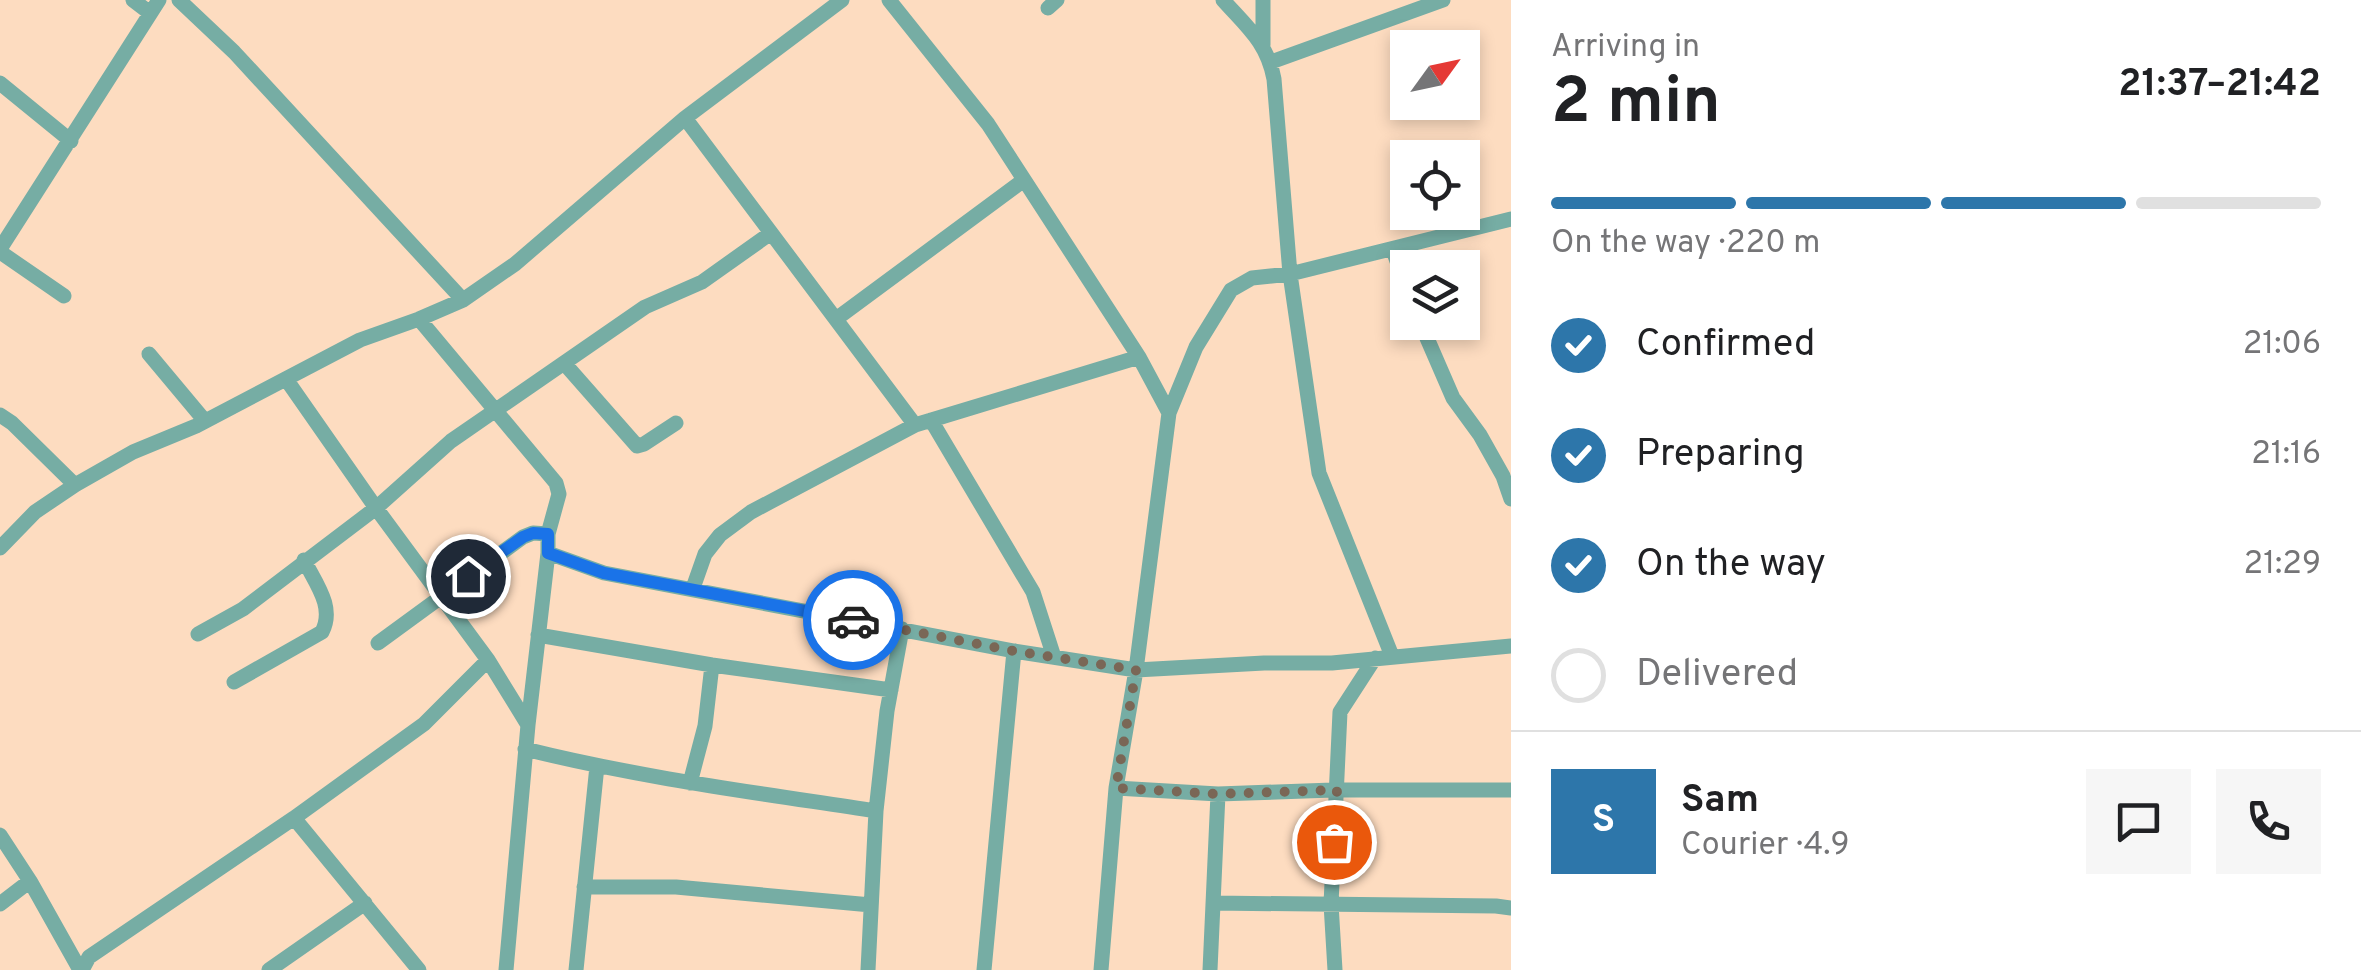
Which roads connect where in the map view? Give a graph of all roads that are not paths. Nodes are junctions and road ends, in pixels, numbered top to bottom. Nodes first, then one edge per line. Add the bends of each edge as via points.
1 (133, 0) edge
2 (178, 0) edge
3 (842, 0) edge
4 (890, 0) edge
5 (1223, 0) edge
6 (1263, 0) edge
7 (1444, 0) edge
8 (155, 7) edge
9 (1263, 45) junction
10 (1271, 62) junction
11 (0, 83) edge
12 (686, 118) junction
13 (71, 142) junction
14 (1024, 180) junction
15 (1511, 219) edge
16 (772, 233) junction
17 (0, 250) edge
18 (1393, 250) edge
19 (1390, 251) edge
20 (1290, 274) junction
21 (64, 296) dead end
22 (463, 300) junction
23 (419, 319) junction
24 (836, 319) junction
25 (1428, 340) edge
26 (149, 354) dead end
27 (1139, 357) junction
28 (564, 364) junction
29 (286, 378) junction
30 (495, 411) junction
31 (1168, 413) junction
32 (0, 415) edge
33 (205, 421) junction
34 (923, 422) junction
35 (676, 423) dead end
36 (75, 485) junction
37 (1511, 500) edge
38 (376, 508) junction
39 (548, 534) junction
40 (2, 542) edge
41 (548, 553) junction
42 (304, 560) junction
43 (693, 588) junction
44 (441, 596) junction
45 (902, 629) junction
46 (198, 634) dead end
47 (538, 636) junction
48 (378, 642) dead end
49 (1511, 646) edge
50 (1014, 651) junction
51 (1392, 656) junction
52 (1054, 657) junction
53 (1375, 658) junction
54 (488, 660) junction
55 (712, 665) junction
56 (1136, 670) junction
57 (234, 682) dead end
58 (891, 690) junction
59 (528, 725) junction
60 (525, 750) junction
61 (597, 766) junction
62 (690, 783) junction
63 (1116, 788) junction
64 (1337, 790) junction
65 (1511, 790) edge
66 (1218, 794) junction
67 (876, 811) junction
68 (294, 818) junction
69 (0, 836) edge
70 (30, 881) junction
71 (584, 887) junction
72 (1212, 902) junction
73 (365, 903) junction
74 (0, 904) edge
75 (1331, 904) junction
76 (870, 905) junction
77 (1511, 908) edge
78 (81, 970) edge
79 (269, 970) edge
80 (419, 970) edge
81 (506, 970) edge
82 (576, 970) edge
83 (868, 970) edge
84 (984, 970) edge
85 (1101, 970) edge
86 (1210, 970) edge
87 (1335, 970) edge

1 - 8 street
2 - 22 street
3 - 12 street
4 - 14 street
5 - 9 street
6 - 9 street
7 - 10 street
8 - 13 street
9 - 10 street
10 - 20 street
11 - 13 street
12 - 16 street
12 - 22 street
13 - 17 street
14 - 24 street
14 - 27 street
15 - 18 street
16 - 24 street
16 - 28 street via 702,282 645,307
17 - 21 street
19 - 20 street
20 - 31 street via 1252,278 1231,290 1196,347
20 - 51 street via 1319,472
22 - 23 street
23 - 29 street
23 - 30 street
24 - 34 street
25 - 37 street
26 - 33 street
27 - 31 street
27 - 34 street
28 - 30 street
28 - 35 street via 636,446
29 - 33 street
29 - 38 street
30 - 38 street
30 - 39 street via 556,483
31 - 56 street
32 - 36 street
33 - 36 street
34 - 43 street via 751,512 705,554
34 - 52 street via 1033,592
36 - 40 street
38 - 42 street
38 - 44 street
39 - 41 street
39 - 44 street via 523,537
41 - 43 street via 604,573
41 - 47 street
42 - 46 street via 243,609
42 - 57 street via 328,609 322,632
43 - 45 street
44 - 48 street
44 - 54 street
45 - 50 street
45 - 58 street
47 - 55 street
47 - 59 street
49 - 51 street
50 - 52 street
50 - 84 street
51 - 53 street
52 - 56 street
53 - 56 street
53 - 64 street via 1340,712
54 - 59 street
54 - 68 street via 424,724
55 - 58 street
55 - 62 street
56 - 63 street
58 - 67 street
59 - 60 street
60 - 61 street
60 - 81 street
61 - 62 street
61 - 71 street
62 - 67 street
63 - 66 street
63 - 85 street
64 - 65 street
64 - 66 street
64 - 75 street
66 - 72 street
67 - 76 street
68 - 73 street
68 - 78 street via 88,956
69 - 70 street
70 - 74 street
70 - 78 street
71 - 76 street via 676,887
71 - 82 street
72 - 75 street
72 - 86 street
73 - 79 street
73 - 80 street
75 - 77 street
75 - 87 street
76 - 83 street

